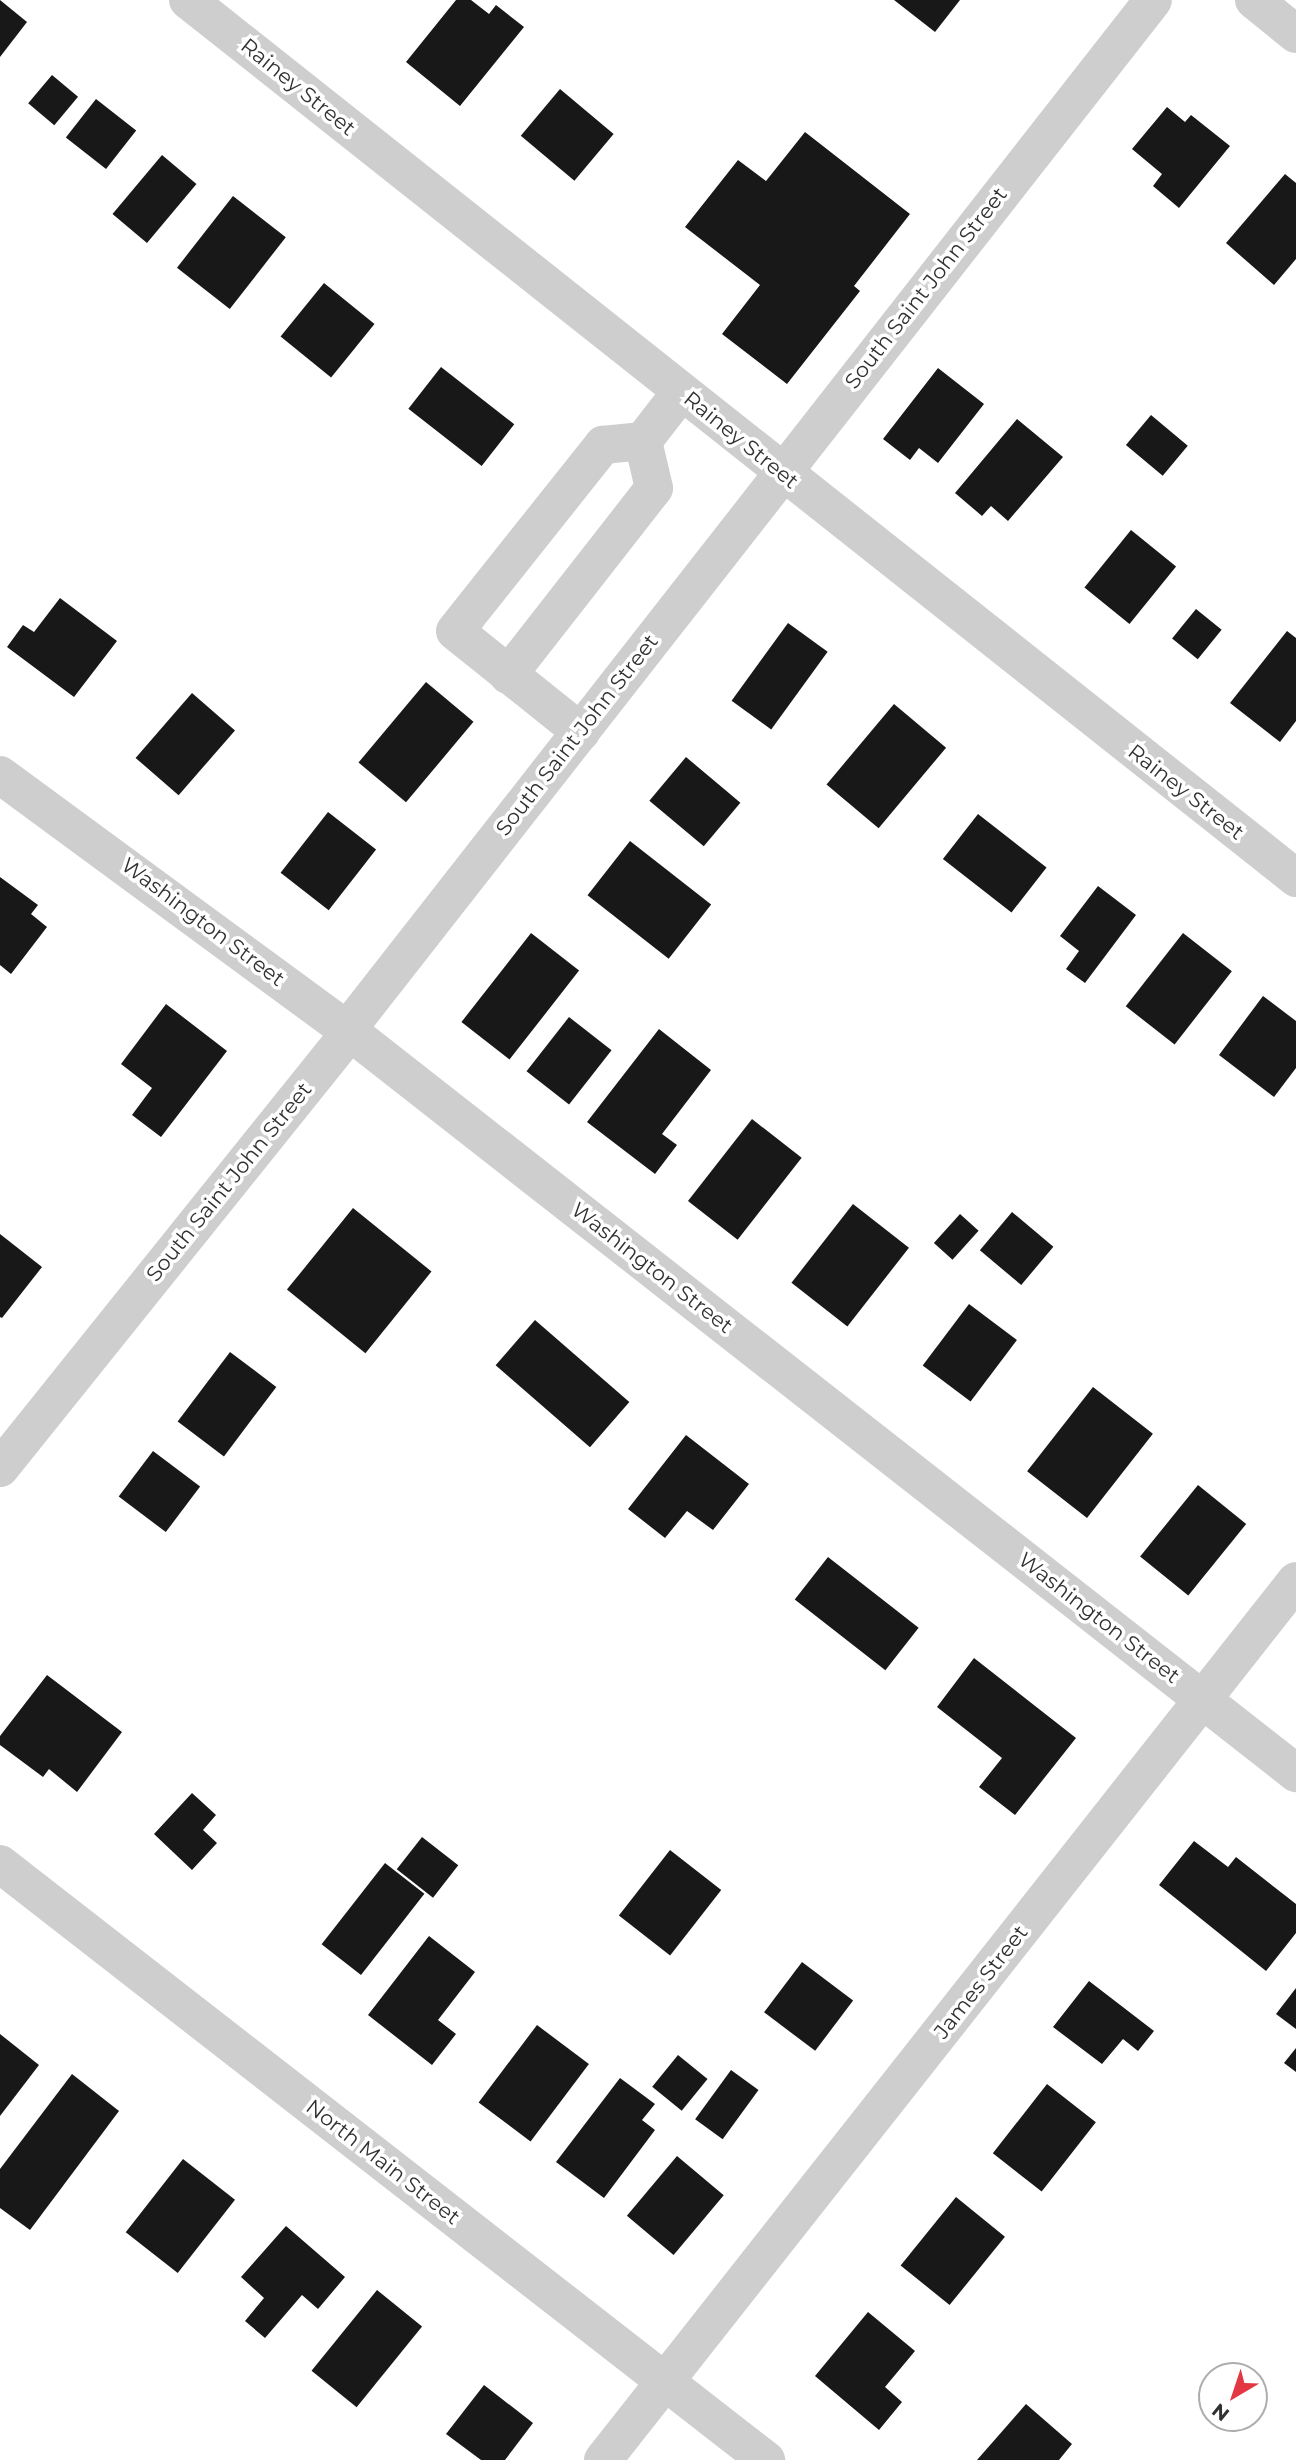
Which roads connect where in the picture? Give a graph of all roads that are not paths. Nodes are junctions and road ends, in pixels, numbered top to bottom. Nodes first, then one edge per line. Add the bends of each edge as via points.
1 (188, 0) edge
2 (1153, 0) edge
3 (1254, 0) edge
4 (1296, 33) edge
5 (681, 392) junction
6 (643, 441) junction
7 (781, 472) junction
8 (509, 675) junction
9 (581, 732) junction
10 (0, 775) edge
11 (1296, 878) edge
12 (350, 1032) junction
13 (0, 1468) edge
14 (1296, 1581) edge
15 (1203, 1700) junction
16 (1296, 1773) edge
17 (0, 1864) edge
18 (665, 2382) junction
19 (603, 2460) edge
20 (766, 2460) edge

1 - 5 street, Rainey Street
2 - 7 street, South Saint John Street
3 - 4 street
5 - 6 street
5 - 7 street, Rainey Street
6 - 8 street via 654,488
6 - 8 street via 603,445 455,631
7 - 9 street, South Saint John Street
7 - 11 street, Rainey Street
8 - 9 street
9 - 12 street, South Saint John Street via 354,1021
10 - 12 street, Washington Street
12 - 13 street, South Saint John Street
12 - 15 street, Washington Street
14 - 15 street, James Street
15 - 16 street, Washington Street
15 - 18 street, James Street
17 - 18 street, North Main Street
18 - 19 street, James Street
18 - 20 street, North Main Street

